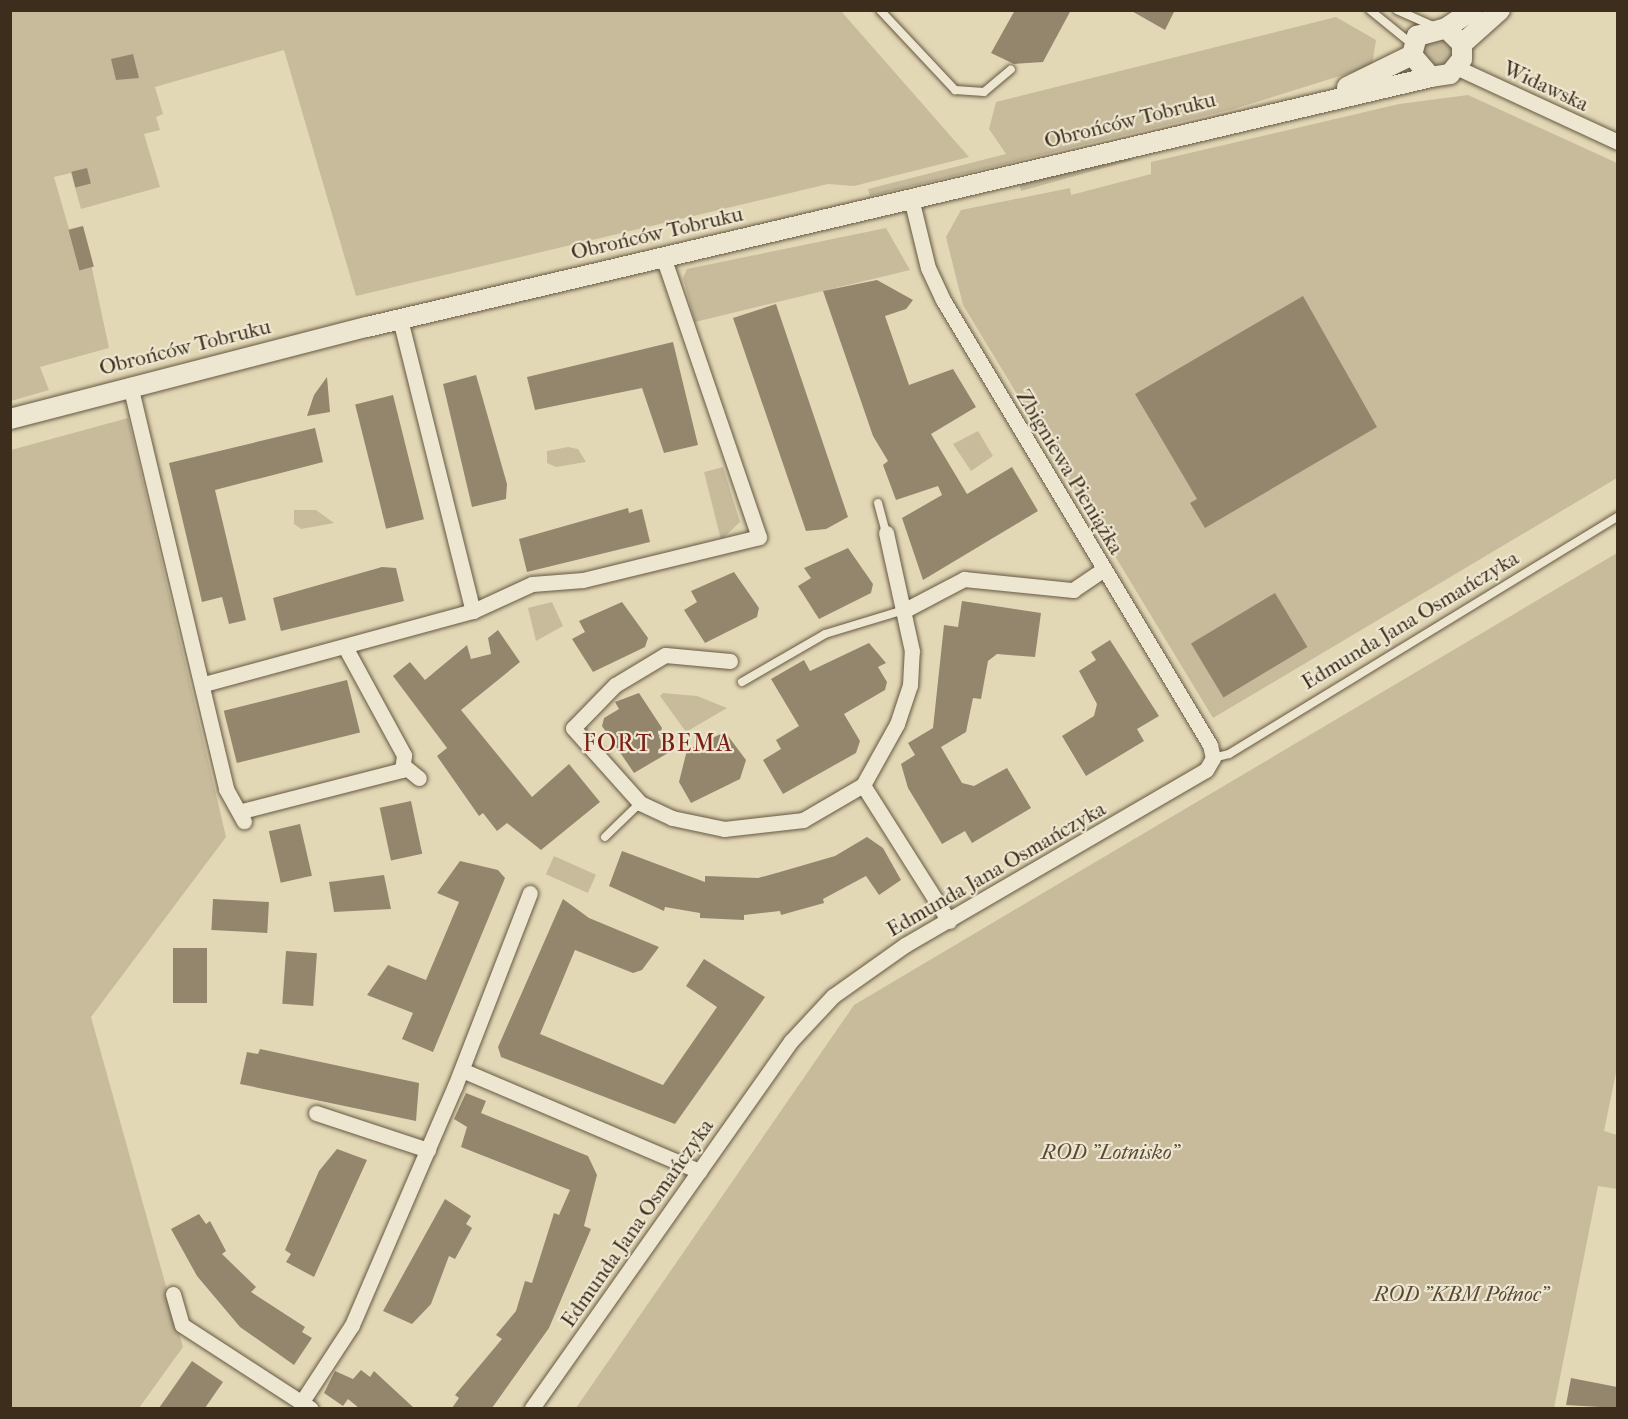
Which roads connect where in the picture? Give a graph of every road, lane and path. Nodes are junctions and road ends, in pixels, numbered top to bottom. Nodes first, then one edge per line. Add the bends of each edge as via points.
1 (880, 10) edge
2 (1370, 10) edge
3 (1397, 10) edge
4 (1473, 10) edge
5 (1500, 10) edge
6 (1441, 27) junction
7 (1462, 44) junction
8 (1412, 50) junction
9 (1458, 68) junction
10 (1011, 69) dead end
11 (1431, 77) junction
12 (1317, 100) junction
13 (1617, 142) edge
14 (911, 198) junction
15 (663, 256) junction
16 (400, 319) junction
17 (130, 385) junction
18 (10, 419) edge
19 (878, 503) dead end
20 (1617, 518) edge
21 (886, 533) joint
22 (1104, 569) junction
23 (905, 610) junction
24 (473, 611) junction
25 (345, 647) junction
26 (730, 661) dead end
27 (742, 682) dead end
28 (204, 684) junction
29 (1213, 758) junction
30 (404, 766) junction
31 (419, 778) dead end
32 (862, 785) junction
33 (640, 803) junction
34 (605, 837) dead end
35 (530, 893) dead end
36 (949, 921) junction
37 (462, 1070) junction
38 (316, 1113) dead end
39 (428, 1150) junction
40 (699, 1171) junction
41 (173, 1294) dead end
42 (306, 1406) edge
43 (532, 1408) edge

1 - 10 lane via 956,90 984,92
2 - 8 lane
3 - 6 lane
4 - 6 street
5 - 7 street
6 - 7 street
6 - 8 street, Obrońców Tobruku
7 - 9 street
8 - 11 street
8 - 12 street, Obrońców Tobruku
9 - 11 street, Obrońców Tobruku
9 - 13 street, Widawska
11 - 12 street, Obrońców Tobruku
12 - 14 street, Obrońców Tobruku
14 - 15 street, Obrońców Tobruku
14 - 22 street, Zbigniewa Pieniążka via 928,268 943,300
15 - 16 street, Obrońców Tobruku
15 - 24 street via 759,537 584,580 532,584
16 - 17 street, Obrońców Tobruku
16 - 24 street
17 - 18 street, Obrońców Tobruku
17 - 28 street
19 - 21 lane
20 - 29 lane, Edmunda Jana Osmańczyka via 1259,736
21 - 23 street
22 - 23 street via 1073,590 964,579
22 - 29 street, Zbigniewa Pieniążka via 1210,745
23 - 27 lane via 825,634
23 - 32 street via 912,651 910,685 897,724
24 - 25 street
25 - 28 street
25 - 30 street via 405,755
26 - 33 street via 665,655 615,685 573,728
28 - 30 street via 226,789 243,816 392,776
29 - 36 street, Edmunda Jana Osmańczyka via 1206,770
30 - 31 street
32 - 33 street via 803,820 764,828 724,829 672,818
32 - 36 street
33 - 34 lane
35 - 37 street
36 - 40 street, Edmunda Jana Osmańczyka via 833,996 791,1041
37 - 39 street
37 - 40 street
38 - 39 street
39 - 42 street via 352,1325
40 - 43 street, Edmunda Jana Osmańczyka
41 - 42 street via 182,1325

